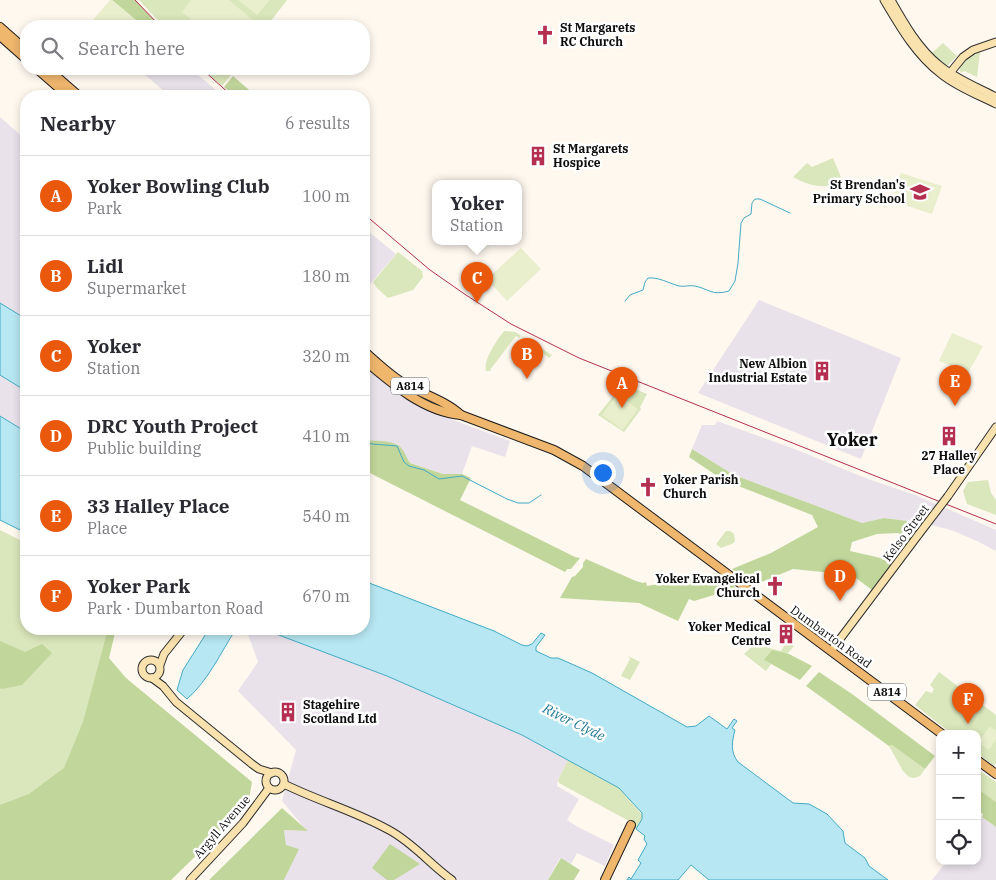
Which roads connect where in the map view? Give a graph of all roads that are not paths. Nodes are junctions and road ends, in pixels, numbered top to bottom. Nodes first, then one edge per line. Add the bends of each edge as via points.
1 (884, 0) edge
2 (891, 0) edge
3 (0, 27) edge
4 (0, 36) edge
5 (996, 42) edge
6 (20, 45) edge
7 (20, 54) edge
8 (950, 73) junction
9 (44, 75) edge
10 (55, 75) edge
11 (61, 90) edge
12 (72, 90) edge
13 (996, 97) edge
14 (996, 104) edge
15 (370, 356) edge
16 (370, 365) edge
17 (461, 415) junction
18 (996, 427) edge
19 (179, 635) edge
20 (831, 651) junction
21 (158, 666) junction
22 (152, 678) junction
23 (163, 686) junction
24 (937, 730) edge
25 (981, 763) edge
26 (259, 768) junction
27 (272, 773) junction
28 (996, 774) edge
29 (266, 780) junction
30 (284, 784) junction
31 (269, 788) junction
32 (631, 826) dead end
33 (190, 880) edge
34 (452, 880) edge
35 (605, 880) edge

1 - 14 street via 910,41 942,75
2 - 8 street via 922,47
3 - 6 main road
4 - 7 main road
5 - 8 street via 973,50
8 - 13 street
9 - 11 main road
10 - 12 main road
15 - 17 main road, A814 via 400,380 451,406
16 - 17 main road, Dumbarton Road / A814 via 426,404 449,414
17 - 20 main road, Dumbarton Road / A814 via 573,459
18 - 20 street, Kelso Street, bridge
19 - 21 street
20 - 24 main road, Dumbarton Road / A814
21 - 22 street
21 - 22 street via 146,661 142,669 144,675
21 - 23 street
22 - 23 street
23 - 26 street via 176,702
25 - 28 main road
26 - 27 street
26 - 29 street
27 - 29 street
27 - 30 street via 282,775
29 - 31 street
30 - 31 street via 278,790
30 - 34 street via 391,831
31 - 33 street, Argyll Avenue via 244,823
32 - 35 main road

